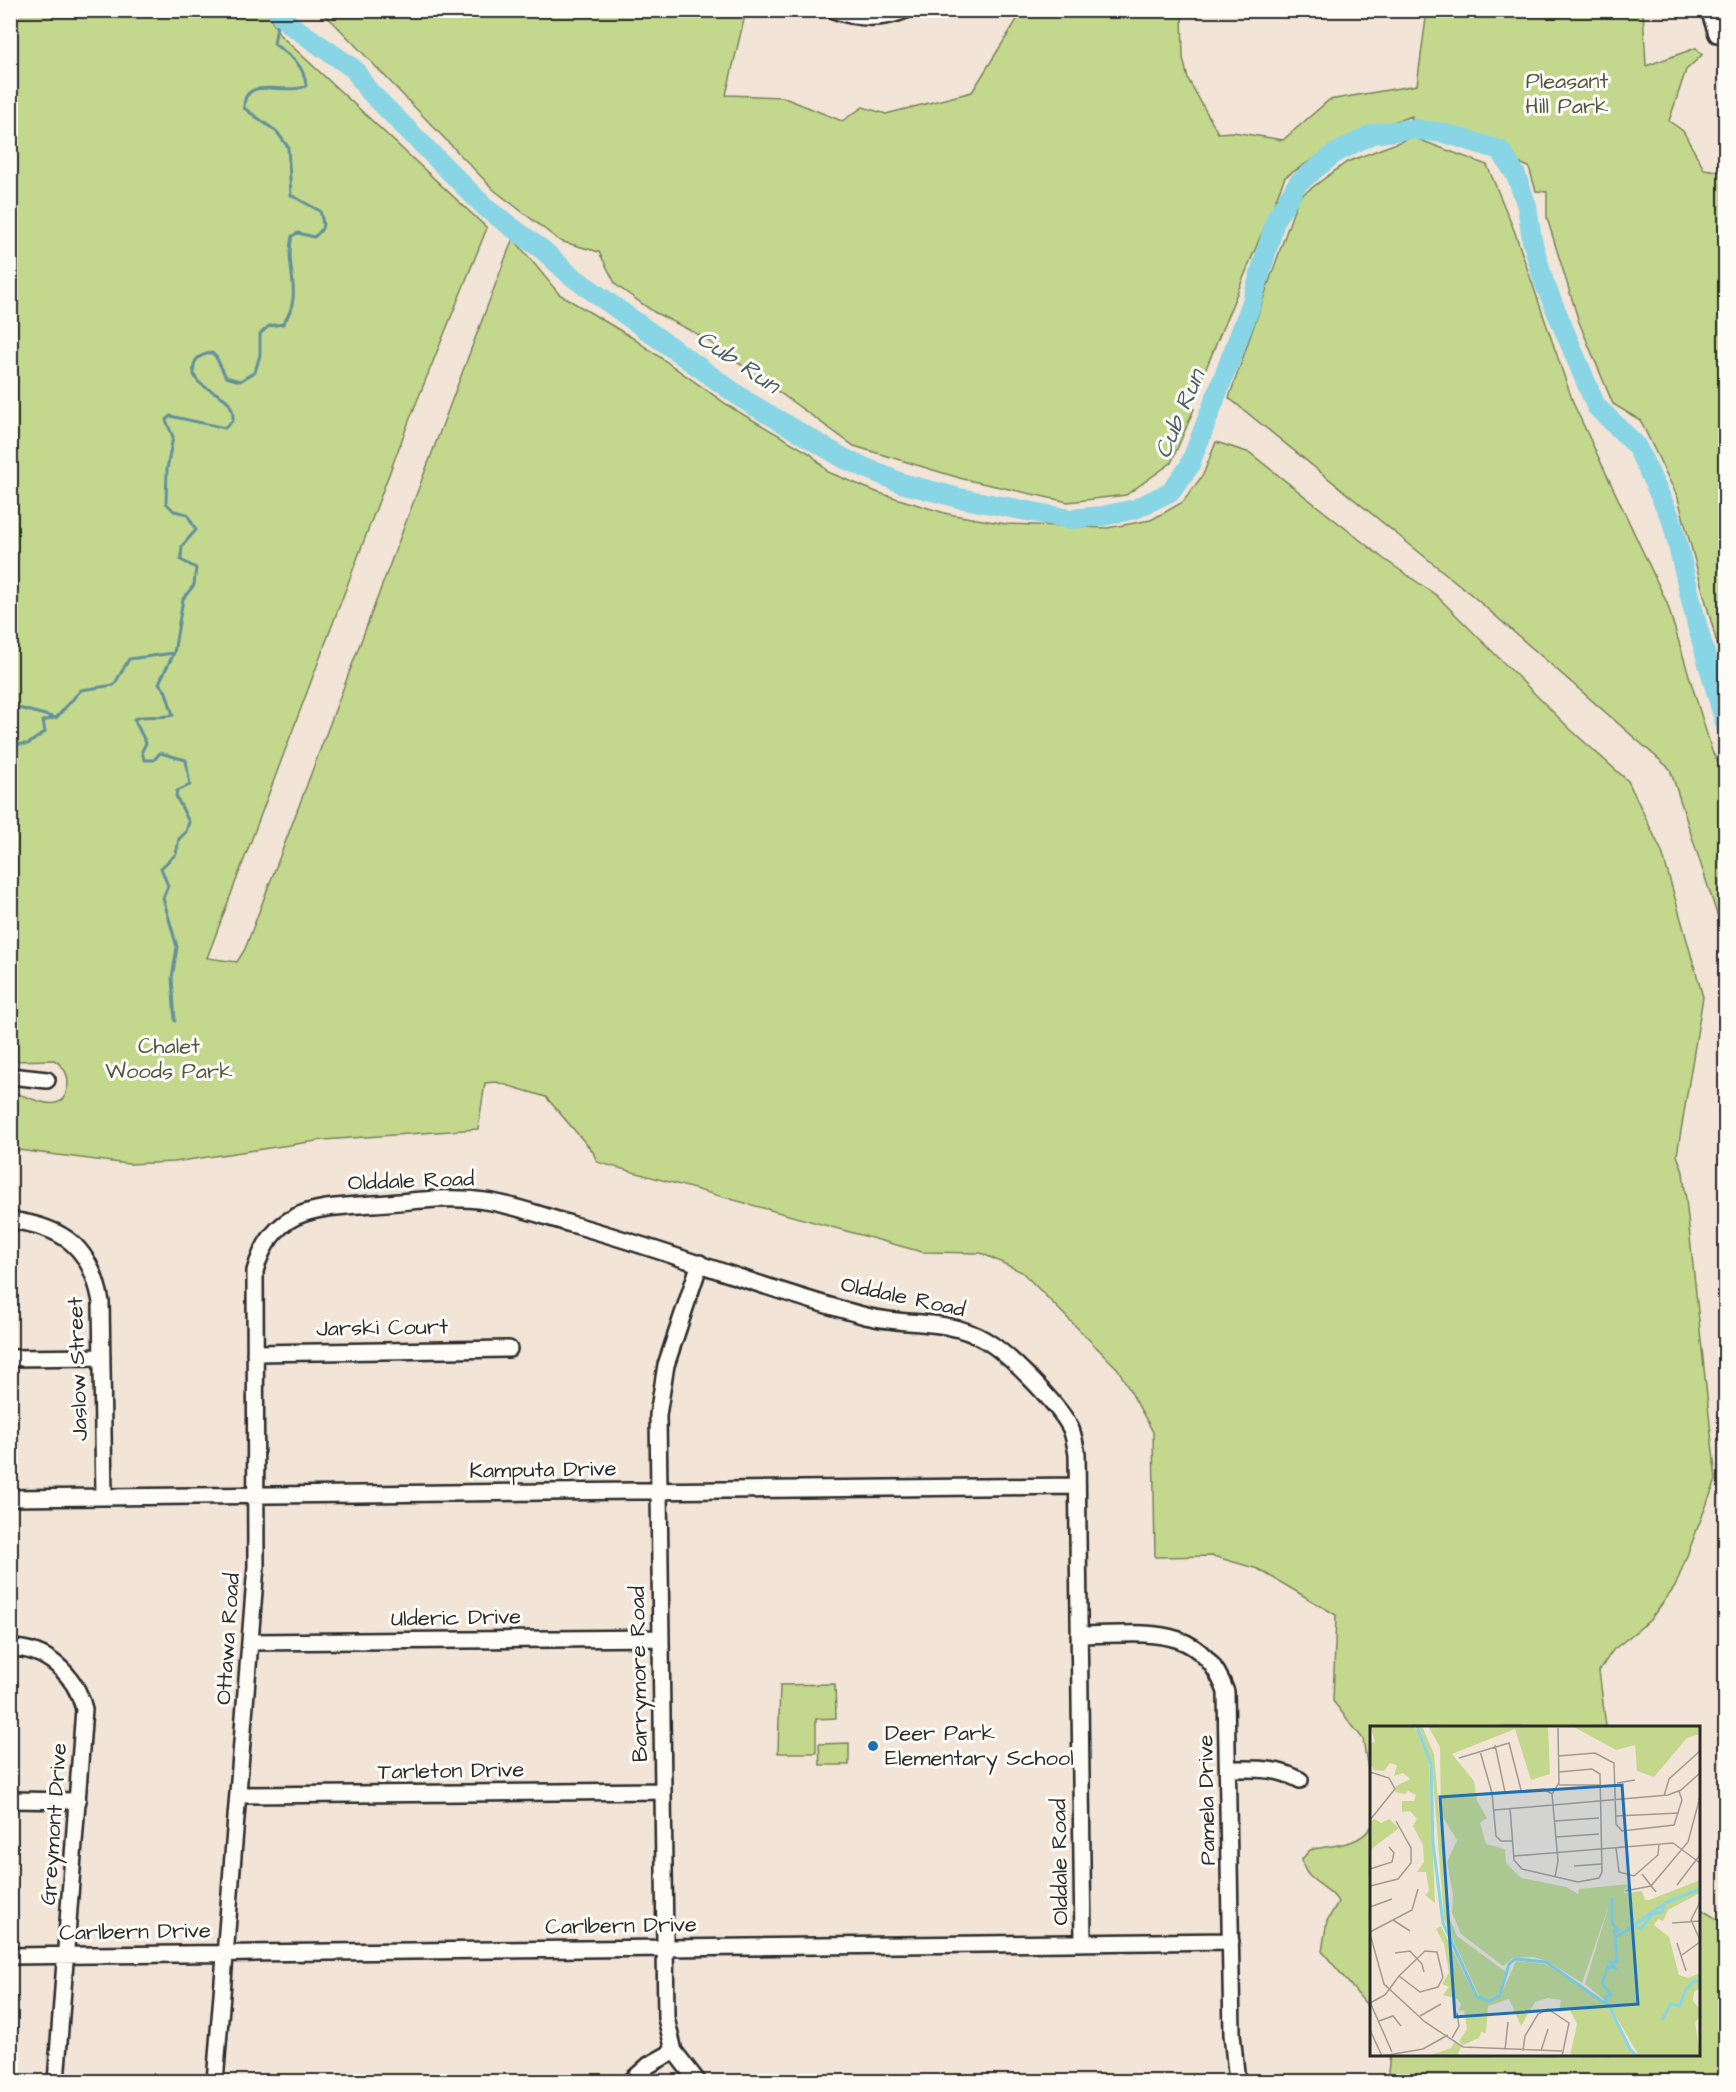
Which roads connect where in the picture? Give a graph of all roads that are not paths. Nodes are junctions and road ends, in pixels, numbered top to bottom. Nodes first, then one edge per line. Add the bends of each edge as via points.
1 (832, 10) edge
2 (906, 10) edge
3 (1709, 10) edge
4 (1717, 34) dead end
5 (10, 1076) edge
6 (47, 1080) dead end
7 (296, 1215) joint
8 (10, 1220) edge
9 (700, 1263) junction
10 (509, 1349) dead end
11 (255, 1353) junction
12 (102, 1357) junction
13 (10, 1358) edge
14 (1077, 1486) junction
15 (659, 1491) junction
16 (256, 1496) junction
17 (104, 1497) junction
18 (10, 1498) edge
19 (1079, 1635) junction
20 (661, 1638) junction
21 (251, 1642) junction
22 (10, 1648) edge
23 (1229, 1769) junction
24 (1300, 1780) dead end
25 (663, 1791) junction
26 (239, 1795) junction
27 (10, 1800) edge
28 (78, 1802) junction
29 (1231, 1941) junction
30 (1083, 1943) junction
31 (665, 1948) junction
32 (225, 1953) junction
33 (67, 1955) junction
34 (10, 1956) edge
35 (674, 2051) junction
36 (56, 2082) edge
37 (215, 2082) edge
38 (630, 2082) edge
39 (698, 2082) edge
40 (1237, 2082) edge

1 - 2 street via 877,18
3 - 4 street
5 - 6 street
7 - 9 street, Olddale Road via 323,1208 484,1200
7 - 11 street, Ottawa Road via 274,1231 259,1254 254,1278
8 - 12 street, Jaslow Street via 57,1232 71,1241 91,1265 101,1302
9 - 14 street, Olddale Road via 863,1316 941,1324 984,1340 1006,1357 1064,1417 1076,1445
9 - 15 street, Barrymore Road via 661,1385
10 - 11 street, Jarski Court
11 - 16 street, Ottawa Road
12 - 13 street
12 - 17 street, Jaslow Street
14 - 15 street, Kamputa Drive
14 - 19 street, Olddale Road
15 - 16 street, Kamputa Drive
15 - 20 street, Barrymore Road
16 - 17 street, Kamputa Drive
16 - 21 street, Ottawa Road
17 - 18 street, Kamputa Drive
19 - 23 street, Pamela Drive via 1167,1635 1183,1639 1202,1651 1220,1675 1226,1692
19 - 30 street, Olddale Road
20 - 21 street, Ulderic Drive
20 - 25 street, Barrymore Road
21 - 26 street, Ottawa Road
22 - 28 street, Greymont Drive via 47,1657 62,1668 81,1698 85,1722
23 - 24 street via 1269,1768
23 - 29 street, Pamela Drive
25 - 26 street, Tarleton Drive
25 - 31 street, Barrymore Road
26 - 32 street, Ottawa Road
27 - 28 street
28 - 33 street, Greymont Drive
29 - 30 street, Carlbern Drive
29 - 40 street, Pamela Drive
30 - 31 street, Carlbern Drive
31 - 32 street, Carlbern Drive
31 - 35 street, Barrymore Road via 666,2018
32 - 33 street, Carlbern Drive
32 - 37 street, Ottawa Road
33 - 34 street, Carlbern Drive
33 - 36 street, Greymont Drive
35 - 38 street
35 - 39 street, Barrymore Road

